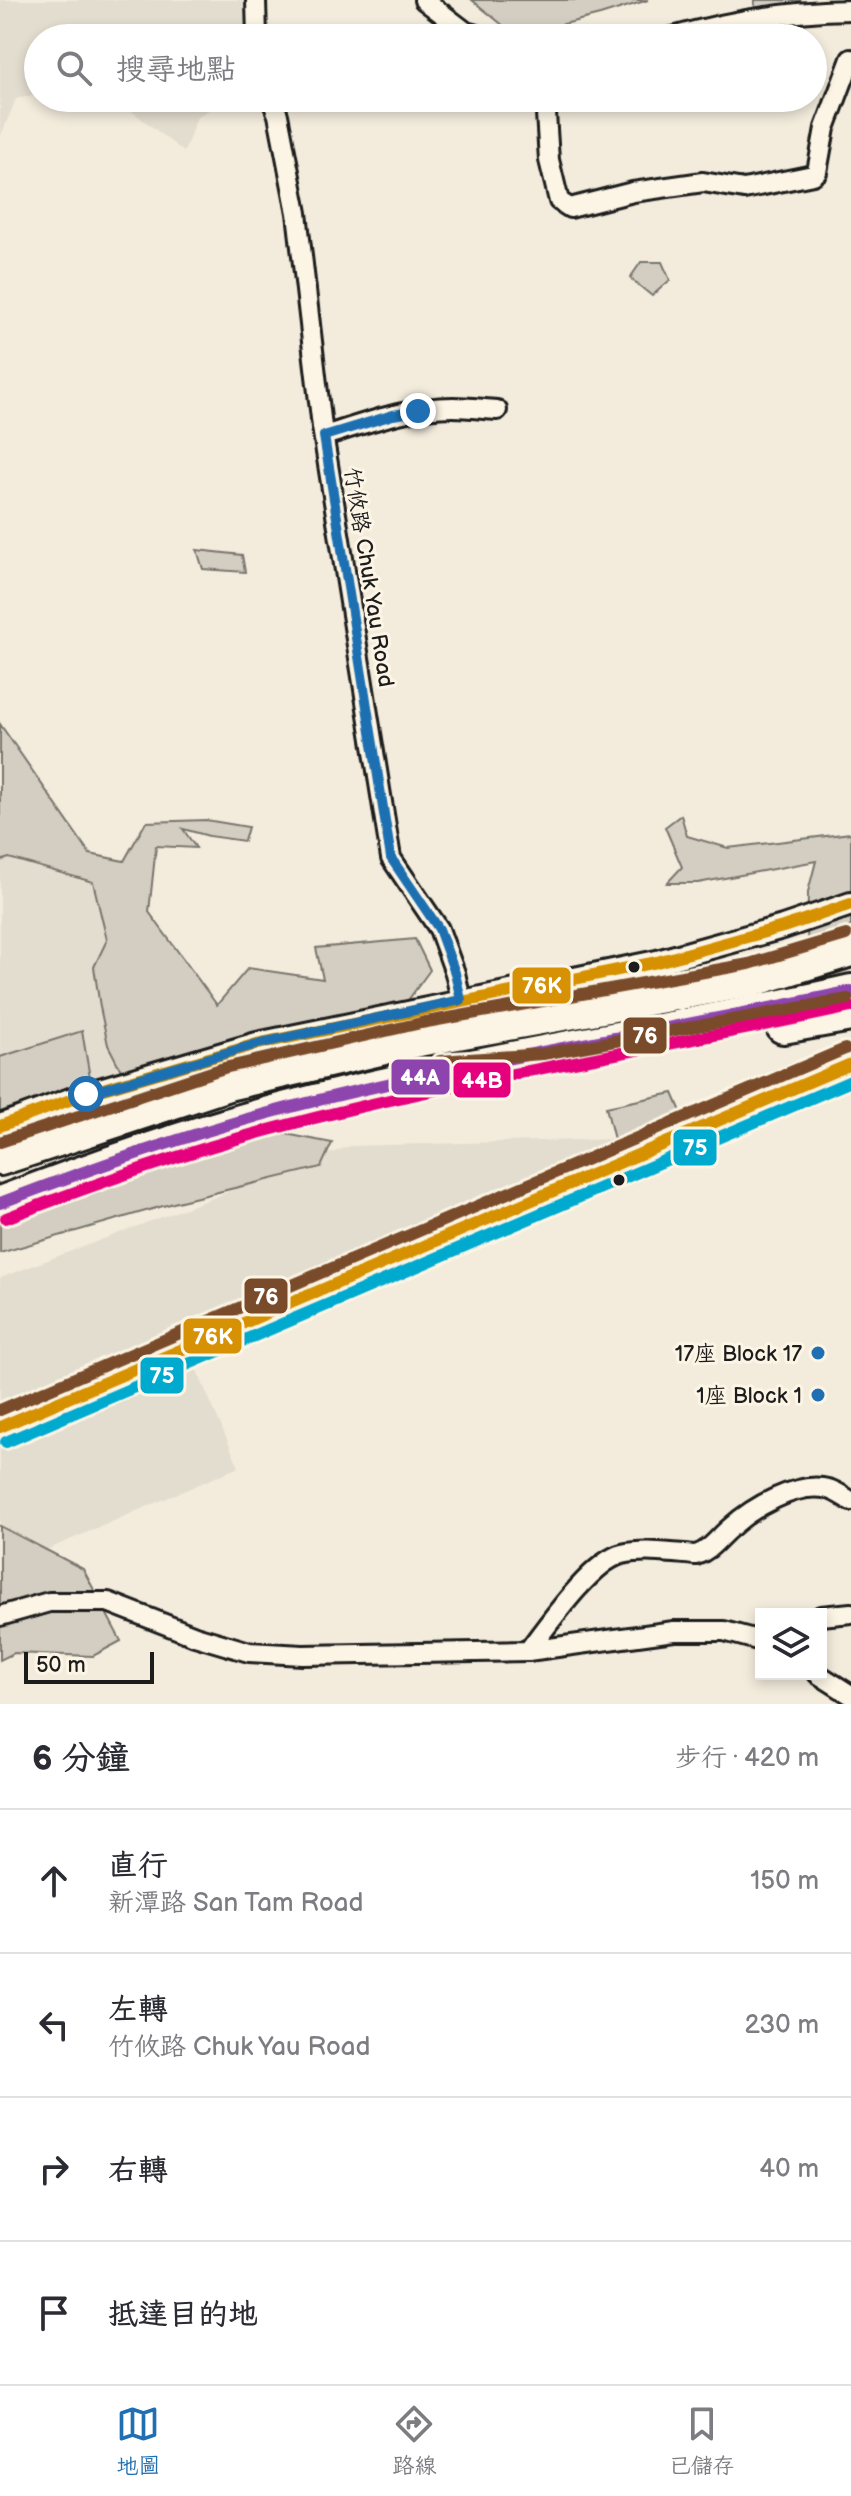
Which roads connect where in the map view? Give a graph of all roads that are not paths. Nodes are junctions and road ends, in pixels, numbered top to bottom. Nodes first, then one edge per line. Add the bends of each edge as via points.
1 (256, 0) edge
2 (424, 0) edge
3 (851, 10) edge
4 (257, 24) edge
5 (456, 24) edge
6 (722, 24) edge
7 (851, 59) edge
8 (277, 112) edge
9 (546, 112) edge
10 (497, 410) dead end
11 (324, 436) junction
12 (851, 904) edge
13 (851, 950) edge
14 (851, 991) edge
15 (461, 1000) junction
16 (851, 1015) edge
17 (851, 1064) edge
18 (410, 1079) junction
19 (0, 1126) edge
20 (0, 1159) edge
21 (0, 1203) edge
22 (0, 1427) edge
23 (851, 1501) edge
24 (851, 1613) edge
25 (827, 1615) edge
26 (0, 1616) edge
27 (755, 1639) edge
28 (528, 1651) junction
29 (827, 1680) edge
30 (851, 1695) edge

1 - 4 street
2 - 5 street
3 - 6 street
7 - 9 street via 825,128 817,172 751,188 703,182 633,192 574,208 563,205 549,160
8 - 11 street, 竹攸路 Chuk Yau Road via 297,213
10 - 11 street via 425,409
11 - 15 street, 竹攸路 Chuk Yau Road via 391,858 439,929
12 - 15 street via 657,962
13 - 20 highway via 753,980 424,1039 228,1084
14 - 18 highway
15 - 19 street via 257,1044 86,1094
16 - 18 highway via 545,1070
17 - 22 main road
18 - 21 highway via 209,1129
23 - 28 street via 829,1489 812,1488 747,1512 707,1551 696,1555 624,1553 609,1559
24 - 25 street
26 - 28 street via 49,1602 108,1602 249,1652
27 - 28 street via 724,1631 674,1631
29 - 30 street

